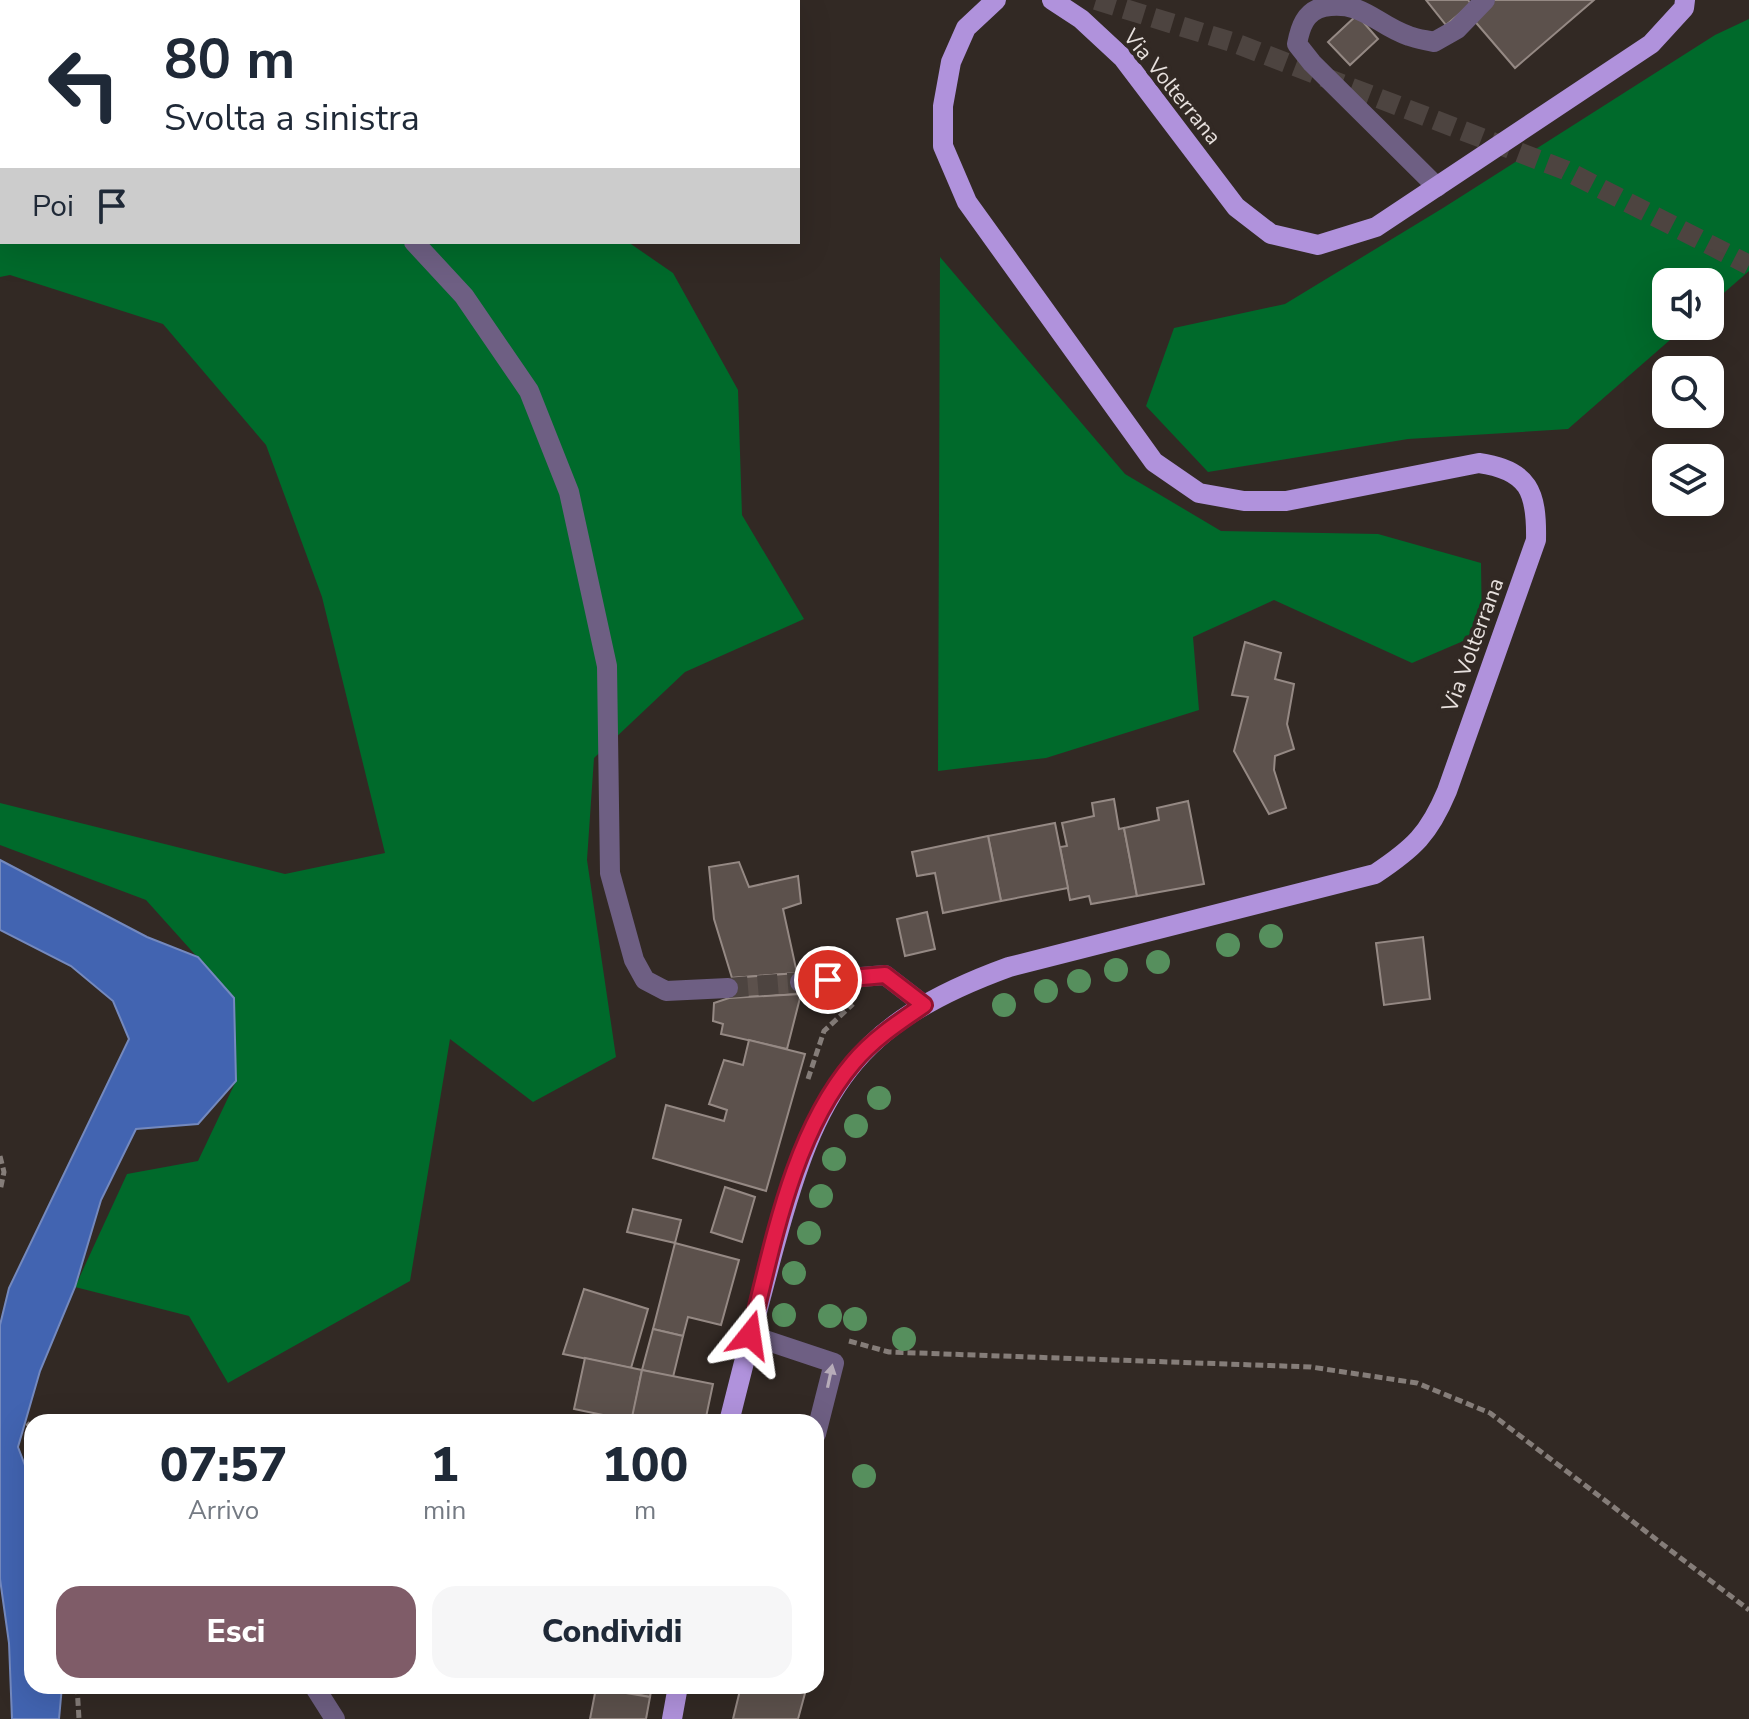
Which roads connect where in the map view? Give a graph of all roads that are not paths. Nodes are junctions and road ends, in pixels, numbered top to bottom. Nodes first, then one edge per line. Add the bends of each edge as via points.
1 (996, 0) edge
2 (1052, 0) edge
3 (1485, 0) edge
4 (1685, 0) edge
5 (1437, 187) junction
6 (416, 244) edge
7 (800, 982) tunnel mouth
8 (728, 988) tunnel mouth
9 (924, 1005) junction
10 (750, 1335) junction
11 (731, 1414) edge
12 (821, 1414) edge
13 (319, 1694) edge
14 (677, 1694) edge
15 (335, 1719) edge
16 (672, 1719) edge

1 - 9 main road, Via Volterrana via 966,28 951,62 943,146 967,202 1154,462 1199,493 1258,501 1286,501 1479,463 1502,466 1532,491 1536,540 1447,791 1432,825 1411,850 1375,874 1009,967
2 - 5 main road, Via Volterrana via 1123,58 1236,207 1271,234 1318,245 1376,227
3 - 5 street via 1457,29 1434,42 1408,36 1342,3 1317,8 1300,25 1297,44 1312,63
4 - 5 main road, Via Volterrana via 1684,8 1651,44
6 - 8 street via 464,296 529,391 569,492 607,666 610,873 634,960 645,980 666,991
7 - 9 street via 885,975
9 - 10 main road, Via Volterrana via 854,1061 812,1126
10 - 11 main road, Via Volterrana
12 -> 10 street via 834,1363
13 - 15 street
14 - 16 main road

